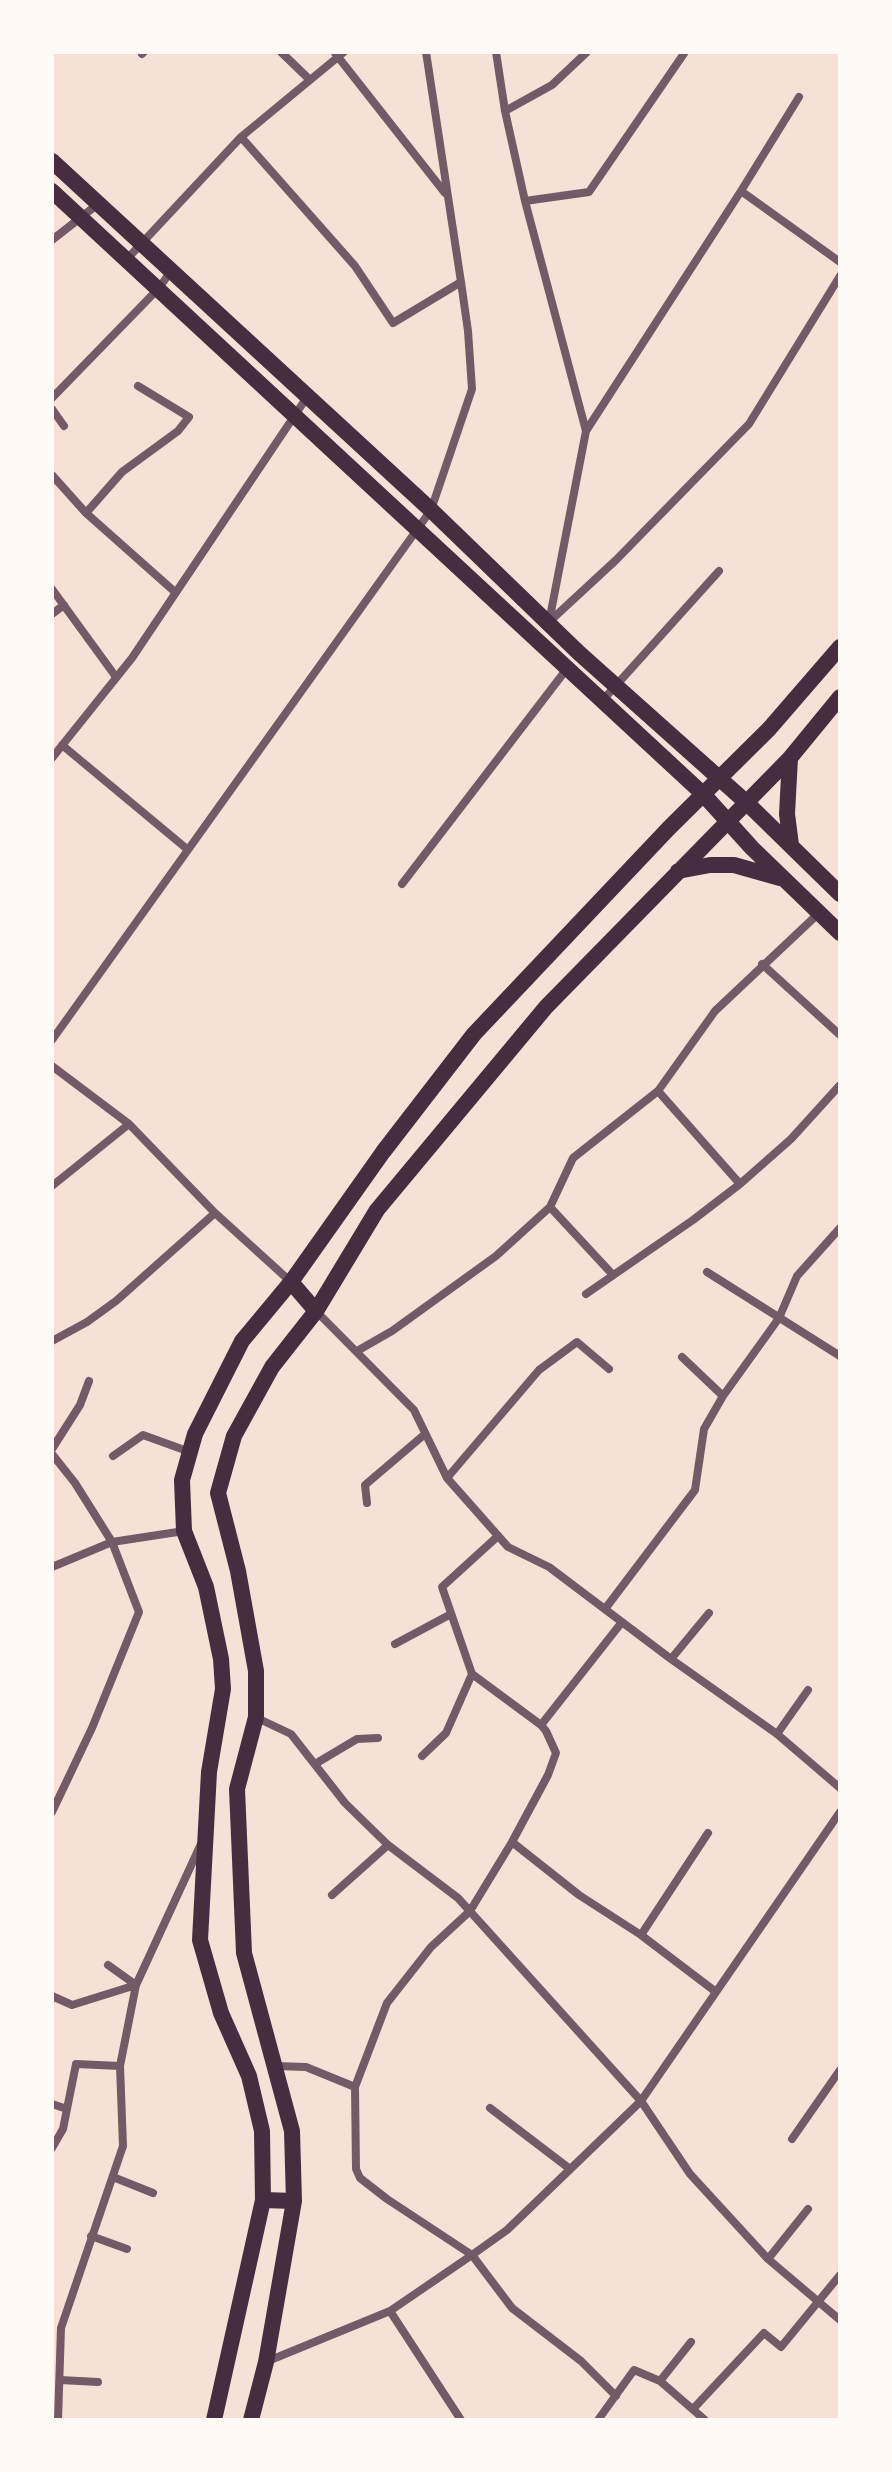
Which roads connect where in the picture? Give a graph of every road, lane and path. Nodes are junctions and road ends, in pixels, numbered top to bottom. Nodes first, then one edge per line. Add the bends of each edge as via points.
1 (281, 52) edge
2 (426, 52) edge
3 (496, 52) edge
4 (587, 52) edge
5 (685, 52) edge
6 (339, 54) edge
7 (310, 80) junction
8 (799, 97) dead end
9 (505, 111) junction
10 (241, 137) junction
11 (52, 161) edge
12 (52, 191) edge
13 (741, 191) junction
14 (447, 196) junction
15 (525, 201) junction
16 (98, 204) junction
17 (82, 218) junction
18 (52, 240) edge
19 (141, 244) junction
20 (127, 259) junction
21 (840, 262) edge
22 (171, 271) junction
23 (840, 276) edge
24 (461, 282) junction
25 (159, 288) junction
26 (138, 386) dead end
27 (307, 397) junction
28 (52, 398) edge
29 (52, 409) edge
30 (293, 415) junction
31 (64, 426) dead end
32 (586, 431) junction
33 (52, 475) edge
34 (431, 510) junction
35 (86, 513) junction
36 (416, 529) junction
37 (719, 571) dead end
38 (52, 589) edge
39 (175, 592) junction
40 (64, 605) junction
41 (52, 614) edge
42 (549, 622) junction
43 (534, 638) junction
44 (840, 647) edge
45 (579, 653) junction
46 (567, 669) junction
47 (116, 677) junction
48 (617, 684) junction
49 (840, 697) edge
50 (602, 701) junction
51 (62, 745) junction
52 (52, 758) edge
53 (790, 758) junction
54 (682, 775) junction
55 (719, 778) junction
56 (703, 794) junction
57 (747, 803) junction
58 (683, 814) junction
59 (729, 821) junction
60 (791, 845) junction
61 (187, 849) junction
62 (676, 872) junction
63 (784, 879) junction
64 (402, 884) dead end
65 (840, 894) edge
66 (820, 913) junction
67 (840, 933) edge
68 (762, 964) junction
69 (840, 1035) edge
70 (52, 1040) edge
71 (52, 1066) edge
72 (840, 1085) edge
73 (658, 1091) junction
74 (129, 1124) junction
75 (740, 1184) junction
76 (52, 1186) edge
77 (550, 1207) junction
78 (215, 1213) junction
79 (840, 1228) edge
80 (707, 1272) dead end
81 (613, 1275) junction
82 (291, 1282) junction
83 (586, 1294) dead end
84 (316, 1311) junction
85 (779, 1318) junction
86 (52, 1341) edge
87 (357, 1351) junction
88 (840, 1356) edge
89 (682, 1357) dead end
90 (609, 1369) dead end
91 (89, 1381) dead end
92 (723, 1396) junction
93 (425, 1434) junction
94 (52, 1452) edge
95 (190, 1452) junction
96 (113, 1456) dead end
97 (447, 1478) junction
98 (367, 1503) dead end
99 (184, 1531) junction
100 (498, 1536) junction
101 (112, 1542) junction
102 (52, 1567) edge
103 (605, 1609) junction
104 (709, 1613) dead end
105 (451, 1614) junction
106 (622, 1622) junction
107 (395, 1644) dead end
108 (671, 1659) junction
109 (472, 1674) junction
110 (808, 1690) dead end
111 (256, 1717) junction
112 (541, 1725) junction
113 (777, 1734) junction
114 (378, 1738) dead end
115 (422, 1756) dead end
116 (315, 1764) junction
117 (839, 1786) edge
118 (52, 1812) edge
119 (840, 1812) edge
120 (708, 1833) dead end
121 (205, 1836) junction
122 (512, 1842) junction
123 (388, 1845) junction
124 (332, 1895) dead end
125 (470, 1911) junction
126 (641, 1935) junction
127 (108, 1965) dead end
128 (136, 1985) junction
129 (716, 1992) junction
130 (52, 1996) edge
131 (120, 2066) junction
132 (274, 2066) junction
133 (840, 2070) edge
134 (355, 2087) junction
135 (641, 2101) junction
136 (52, 2104) edge
137 (490, 2108) dead end
138 (67, 2109) junction
139 (792, 2139) dead end
140 (52, 2148) edge
141 (570, 2169) junction
142 (113, 2177) junction
143 (153, 2193) dead end
144 (263, 2200) junction
145 (294, 2201) junction
146 (808, 2209) dead end
147 (91, 2236) junction
148 (127, 2249) dead end
149 (472, 2255) junction
150 (768, 2259) junction
151 (840, 2275) edge
152 (819, 2303) junction
153 (390, 2311) junction
154 (840, 2320) edge
155 (691, 2342) dead end
156 (266, 2362) junction
157 (60, 2380) junction
158 (660, 2381) junction
159 (98, 2382) dead end
160 (616, 2396) junction
161 (693, 2409) junction
162 (58, 2420) edge
163 (214, 2420) edge
164 (251, 2420) edge
165 (461, 2420) edge
166 (598, 2420) edge
167 (705, 2420) edge

1 - 7 street
2 - 14 street
3 - 9 street
4 - 9 street via 552,85
5 - 15 street via 589,192
6 - 7 street
6 - 14 street
7 - 10 street
8 - 13 street
9 - 15 street
10 - 19 street
10 - 24 street via 355,266 393,323
11 - 16 main road
12 - 17 main road
13 - 21 street
13 - 32 street
14 - 24 street
15 - 32 street
16 - 17 street
16 - 19 main road
17 - 18 street
17 - 20 main road
19 - 20 street
19 - 22 main road
20 - 25 main road
22 - 25 street
22 - 27 main road
23 - 42 street via 749,424
24 - 34 street via 472,389
25 - 28 street
25 - 30 main road
26 - 35 street via 189,417 122,472
27 - 30 street
27 - 34 main road
29 - 31 street
30 - 36 main road
30 - 39 street
32 - 42 street
33 - 35 street
34 - 36 street
34 - 42 main road
35 - 39 street
36 - 43 main road
36 - 61 street
37 - 48 street
38 - 40 street
39 - 47 street
40 - 41 street
40 - 47 street
42 - 43 street
42 - 45 main road
43 - 46 main road
44 - 55 main road
45 - 46 street
45 - 48 main road
46 - 50 main road
46 - 64 street
47 - 51 street
48 - 50 street
48 - 55 main road
49 - 53 main road
50 - 54 main road
51 - 52 street
51 - 61 street
53 - 57 main road
53 - 60 main road
54 - 56 main road
54 - 58 main road via 687,795
55 - 56 main road
55 - 57 main road
56 - 58 main road
56 - 59 main road
57 - 59 main road
57 - 60 main road
58 - 82 main road via 474,1034
59 - 62 main road
59 - 63 main road
60 - 65 main road
61 - 70 street
62 - 63 main road via 734,865
62 - 84 main road via 546,1007 377,1210
63 - 66 main road
66 - 67 main road
66 - 68 street
68 - 69 street
68 - 73 street via 715,1011
71 - 74 street
72 - 75 street
73 - 75 street
73 - 77 street via 573,1158
74 - 76 street
74 - 78 street
75 - 81 street
77 - 81 street
77 - 87 street via 496,1256
78 - 82 street
78 - 86 street via 116,1301
79 - 85 street via 797,1276
80 - 85 street
81 - 83 street
82 - 84 main road
82 - 95 main road via 242,1341
84 - 87 street
84 - 111 main road via 272,1367 234,1436 218,1493 256,1671
85 - 88 street
85 - 92 street
87 - 93 street via 414,1410
89 - 92 street
90 - 97 street via 577,1342 539,1370
91 - 94 street
92 - 103 street via 704,1429 695,1490
93 - 97 street
93 - 98 street via 365,1485
94 - 101 street
95 - 96 street via 143,1435
95 - 99 main road via 182,1480
97 - 100 street
99 - 101 street
99 - 121 main road via 206,1587 221,1659 223,1689
100 - 103 street
100 - 105 street via 442,1587
101 - 102 street
101 - 118 street via 139,1612
103 - 106 street
104 - 108 street
105 - 107 street
105 - 109 street
106 - 108 street
106 - 112 street
108 - 113 street
109 - 112 street
109 - 115 street via 446,1733
110 - 113 street
111 - 116 street via 291,1734
111 - 132 main road via 237,1789 244,1953
112 - 122 street via 556,1753
113 - 117 street
114 - 116 street via 357,1739
116 - 123 street
119 - 129 street
120 - 126 street
121 - 128 street
121 - 144 main road via 200,1940 221,2013 249,2076 262,2131
122 - 125 street
122 - 126 street
123 - 124 street
123 - 125 street
125 - 134 street via 431,1947 387,2003
125 - 135 street
126 - 129 street
127 - 128 street
128 - 130 street via 72,2005
128 - 131 street
129 - 135 street
131 - 138 street via 76,2064
131 - 142 street via 123,2146
132 - 134 street via 306,2067
132 - 145 main road via 292,2131
133 - 139 street
134 - 149 street via 360,2178
135 - 141 street
135 - 150 street via 690,2174
136 - 138 street
137 - 141 street
138 - 140 street
141 - 149 street via 507,2230
142 - 143 street
142 - 147 street
144 - 145 main road
144 - 163 main road
145 - 156 main road
146 - 150 street
147 - 148 street
147 - 157 street via 61,2328
149 - 153 street
149 - 160 street via 512,2308 581,2361
150 - 152 street
151 - 152 street
152 - 154 street
152 - 161 street via 781,2347 764,2333
153 - 156 street
153 - 165 street
155 - 158 street
156 - 164 main road
157 - 159 street
157 - 162 street
158 - 160 street via 634,2370
158 - 161 street
160 - 166 street
161 - 167 street

